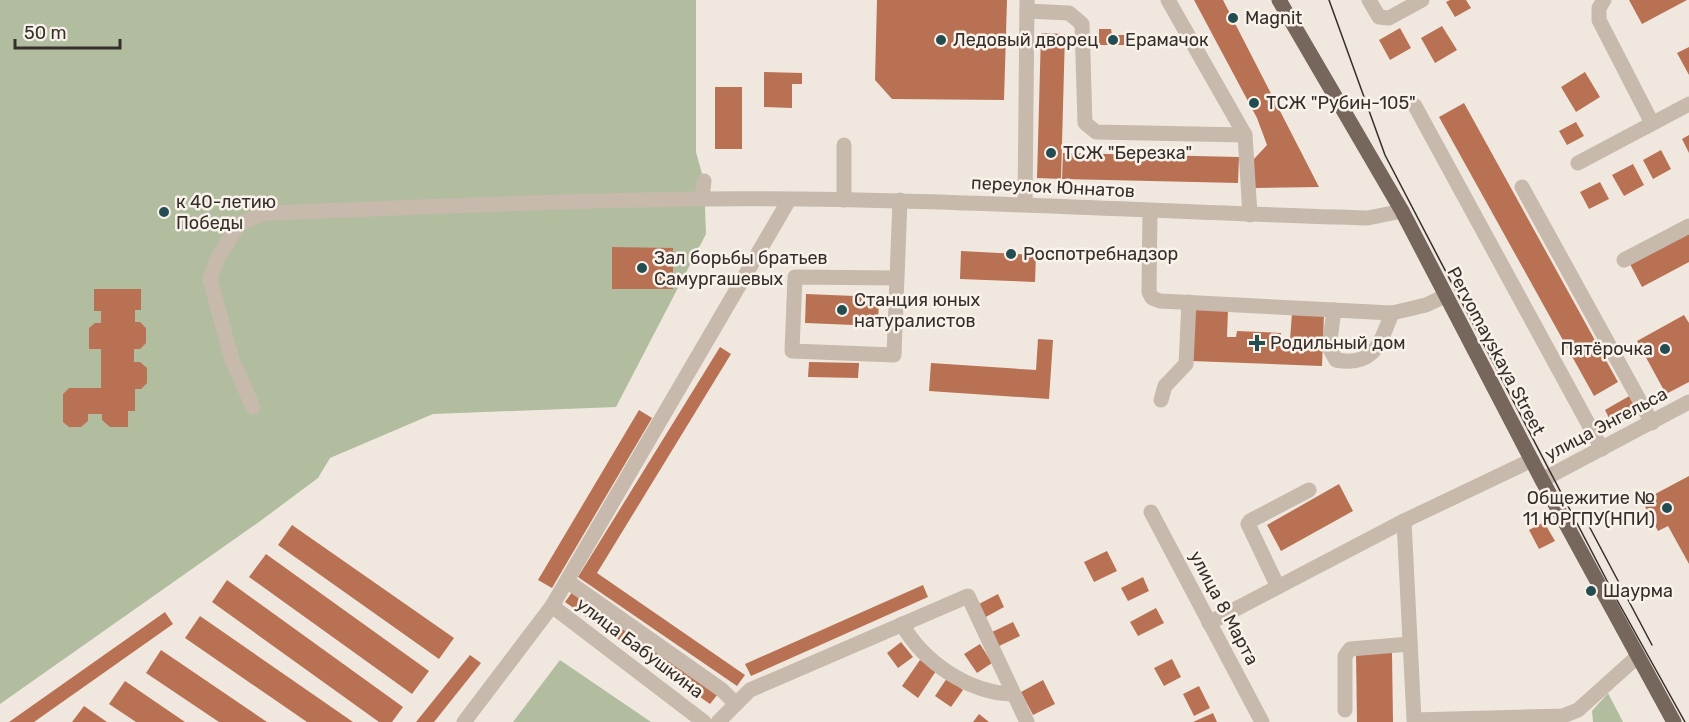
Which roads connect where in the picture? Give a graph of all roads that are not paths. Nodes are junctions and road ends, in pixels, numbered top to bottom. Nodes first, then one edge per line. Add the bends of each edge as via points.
1 (1168, 0) edge
2 (1279, 0) edge
3 (1369, 0) edge
4 (1422, 0) edge
5 (1604, 0) edge
6 (1027, 6) edge
7 (1689, 104) edge
8 (1415, 106) dead end
9 (1652, 123) junction
10 (1245, 135) junction
11 (844, 145) dead end
12 (1578, 163) dead end
13 (704, 181) dead end
14 (1522, 187) dead end
15 (702, 199) junction
16 (789, 200) junction
17 (844, 200) junction
18 (900, 201) junction
19 (1025, 204) junction
20 (1402, 211) junction
21 (1150, 212) junction
22 (1250, 215) junction
23 (1689, 226) edge
24 (1624, 260) dead end
25 (896, 278) junction
26 (1446, 296) junction
27 (1189, 302) junction
28 (1334, 310) junction
29 (1392, 313) junction
30 (1161, 400) dead end
31 (1689, 402) edge
32 (253, 408) dead end
33 (1652, 423) junction
34 (1602, 449) junction
35 (1532, 460) junction
36 (1542, 480) junction
37 (1309, 490) dead end
38 (1151, 512) dead end
39 (1404, 521) junction
40 (567, 580) junction
41 (1278, 587) junction
42 (552, 606) junction
43 (1209, 623) junction
44 (902, 624) junction
45 (1410, 644) junction
46 (1638, 656) junction
47 (1013, 694) junction
48 (736, 704) junction
49 (1345, 710) dead end
50 (1578, 716) edge
51 (464, 722) edge
52 (704, 722) edge
53 (718, 722) edge
54 (1027, 722) edge
55 (1263, 722) edge
56 (1674, 722) edge

1 - 10 street
2 - 20 main road, Pervomayskaya Street
3 - 4 street via 1379,16 1389,18
5 - 9 street via 1599,8 1599,21
6 - 10 street via 1069,13 1082,24 1088,128 1096,132
6 - 19 street
7 - 9 street
8 - 34 street
9 - 12 street
10 - 22 street
11 - 17 street
13 - 15 street
14 - 33 street
15 - 16 street, переулок Юннатов
15 - 32 street, переулок Юннатов via 265,213 238,224 210,279 232,360
16 - 17 street, переулок Юннатов
16 - 40 street
17 - 18 street, переулок Юннатов
18 - 19 street, переулок Юннатов
18 - 25 street
19 - 21 street, переулок Юннатов
20 - 22 street, переулок Юннатов via 1368,218
20 - 26 main road, Pervomayskaya Street
21 - 22 street, переулок Юннатов
21 - 27 street via 1149,292 1160,301
23 - 24 street
25 - 25 street via 894,355 792,351 795,277
26 - 29 street
26 - 35 main road, Pervomayskaya Street
27 - 28 street
27 - 30 street via 1185,364 1165,386
28 - 29 street
28 - 29 street via 1329,347 1336,360 1349,363 1378,349
31 - 33 street, улица Энгельса
33 - 34 street, улица Энгельса
34 - 36 street, улица Энгельса
35 - 36 main road, Pervomayskaya Street
35 - 39 street
36 - 46 main road, Pervomayskaya Street
37 - 41 street via 1248,524
38 - 43 street, улица 8 Марта
39 - 41 street
39 - 45 street
40 - 42 street
40 - 48 street via 722,690
41 - 43 street
42 - 51 street
42 - 52 street, улица Бабушкина
43 - 55 street, улица 8 Марта
44 - 47 street via 921,651 968,684 992,694
44 - 47 street via 968,596
44 - 48 street via 750,690
45 - 49 street via 1350,649 1345,656
45 - 50 street via 1414,720
46 - 50 street
46 - 56 main road, Pervomayskaya Street
47 - 54 street
48 - 53 street

